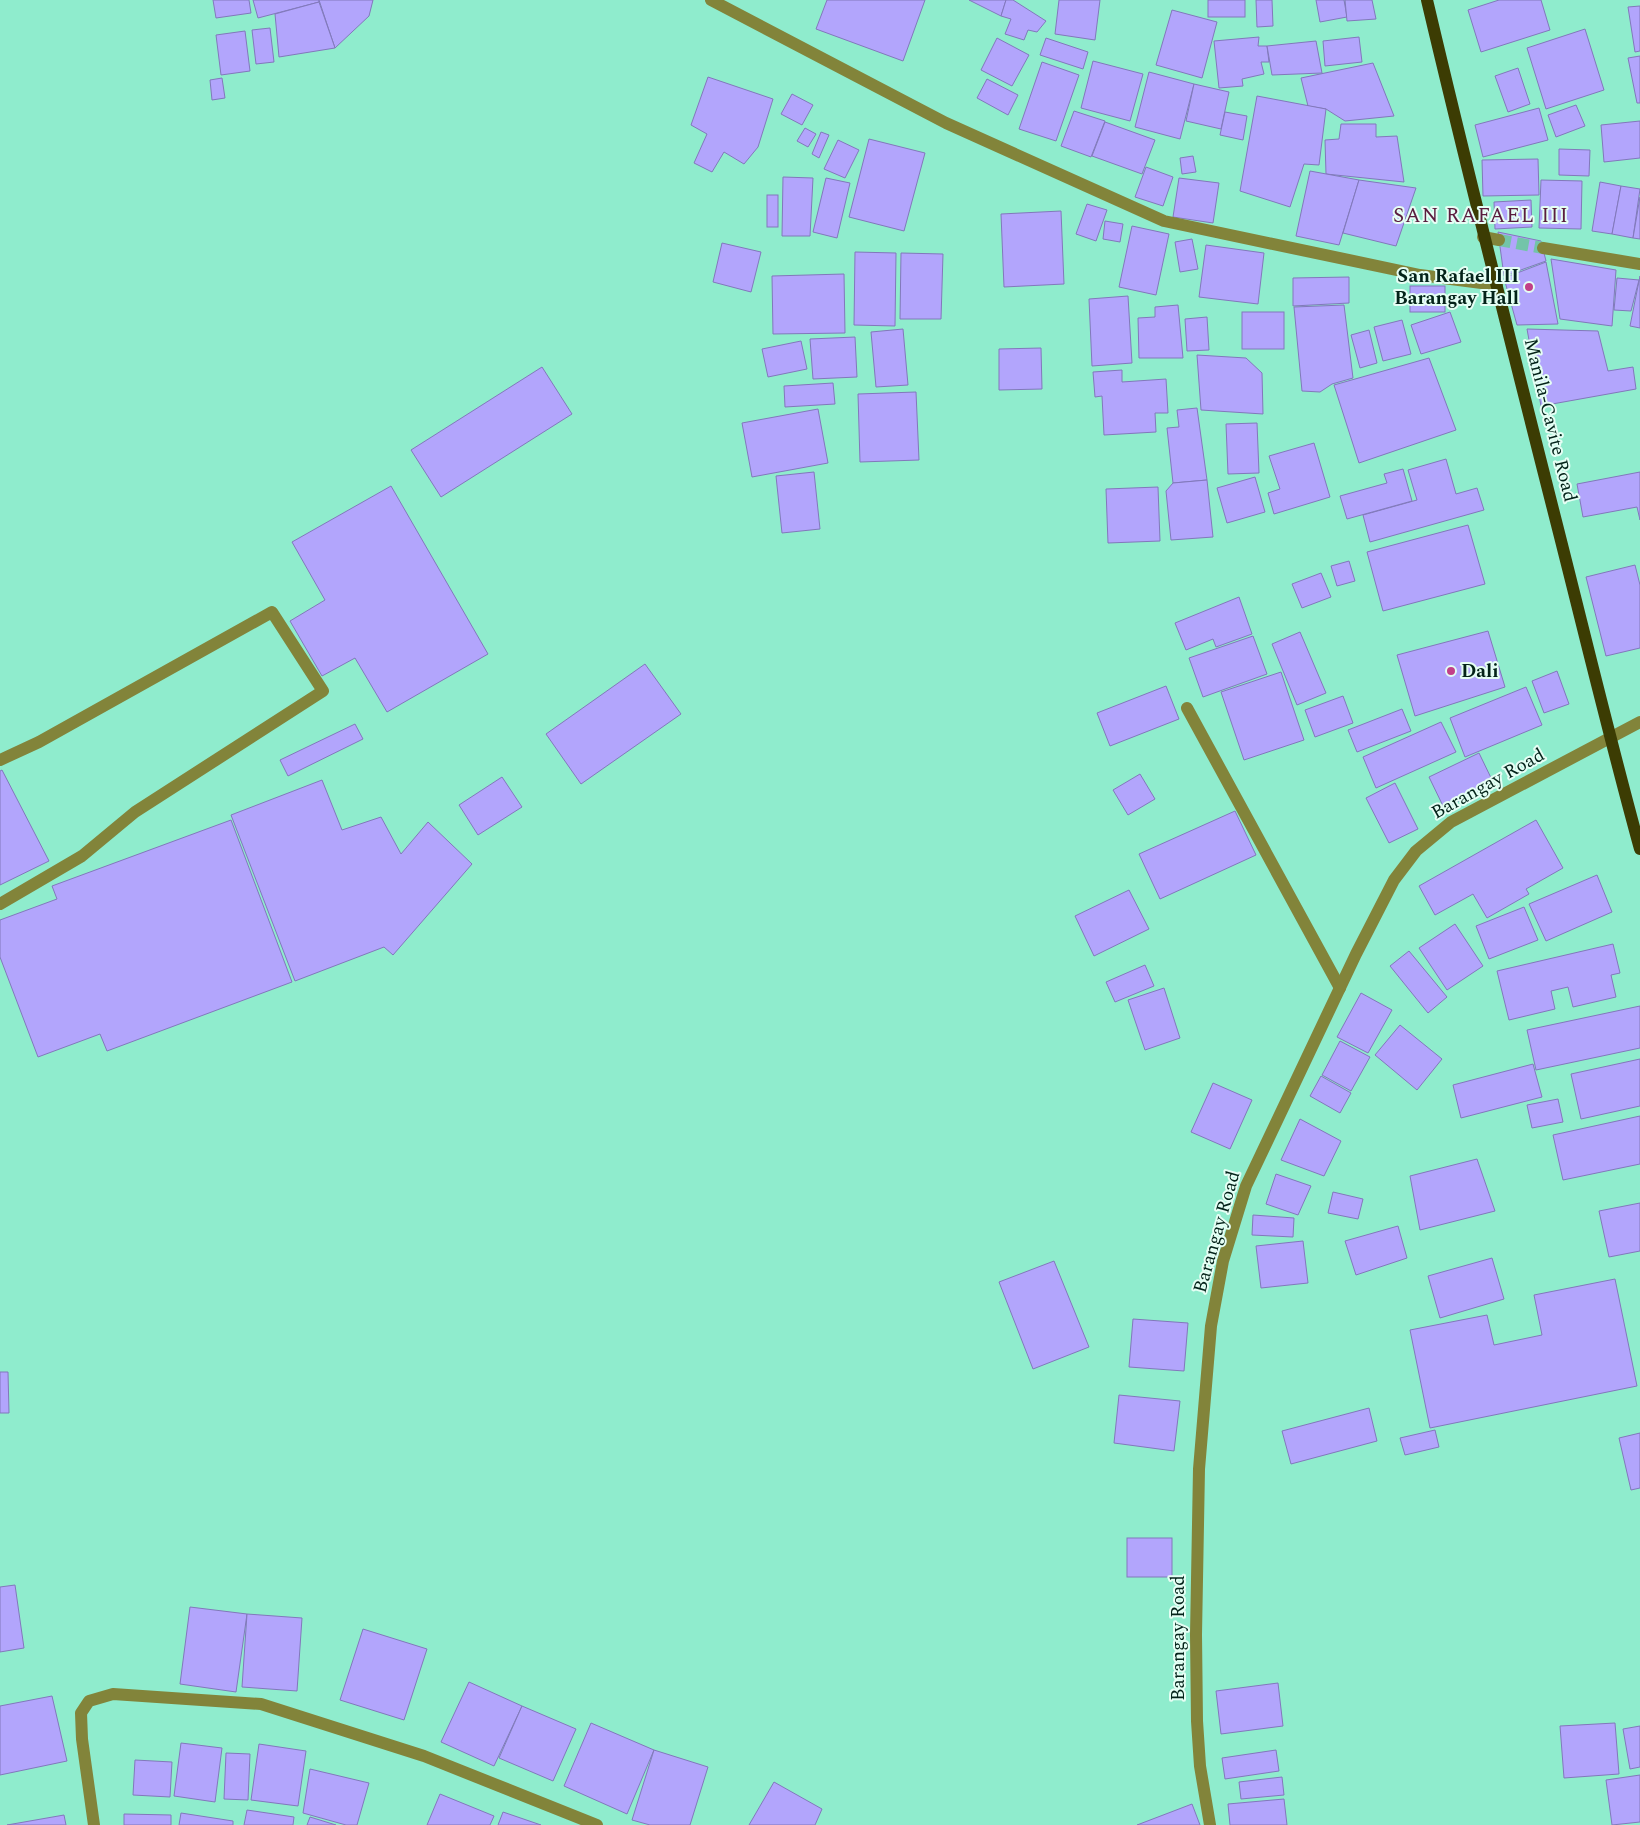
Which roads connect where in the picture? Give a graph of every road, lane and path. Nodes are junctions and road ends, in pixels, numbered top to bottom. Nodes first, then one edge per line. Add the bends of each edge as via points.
1 (711, 0) edge
2 (1427, 0) edge
3 (1483, 237) junction
4 (1499, 240) tunnel mouth
5 (1543, 248) tunnel mouth
6 (1640, 264) edge
7 (1496, 285) junction
8 (1187, 708) dead end
9 (1640, 722) edge
10 (1610, 739) junction
11 (0, 760) edge
12 (1640, 850) edge
13 (0, 904) edge
14 (1340, 988) junction
15 (94, 1825) edge
16 (597, 1825) edge
17 (1210, 1825) edge

1 - 7 street via 946,123 1164,221 1420,275
2 - 3 main road, Manila-Cavite Road
3 - 4 street
3 - 7 main road, Manila-Cavite Road
5 - 6 street
7 - 10 main road, Manila-Cavite Road
8 - 14 street
9 - 10 street, Barangay Road
10 - 12 main road, Manila-Cavite Road
10 - 14 street, Barangay Road via 1451,822 1416,851 1394,880
11 - 13 street via 39,742 272,612 323,691 135,812 82,856
14 - 17 street, Barangay Road via 1246,1186 1224,1261 1211,1326 1199,1469 1196,1635 1200,1766
15 - 16 street via 81,1713 90,1701 114,1694 261,1704 424,1756

